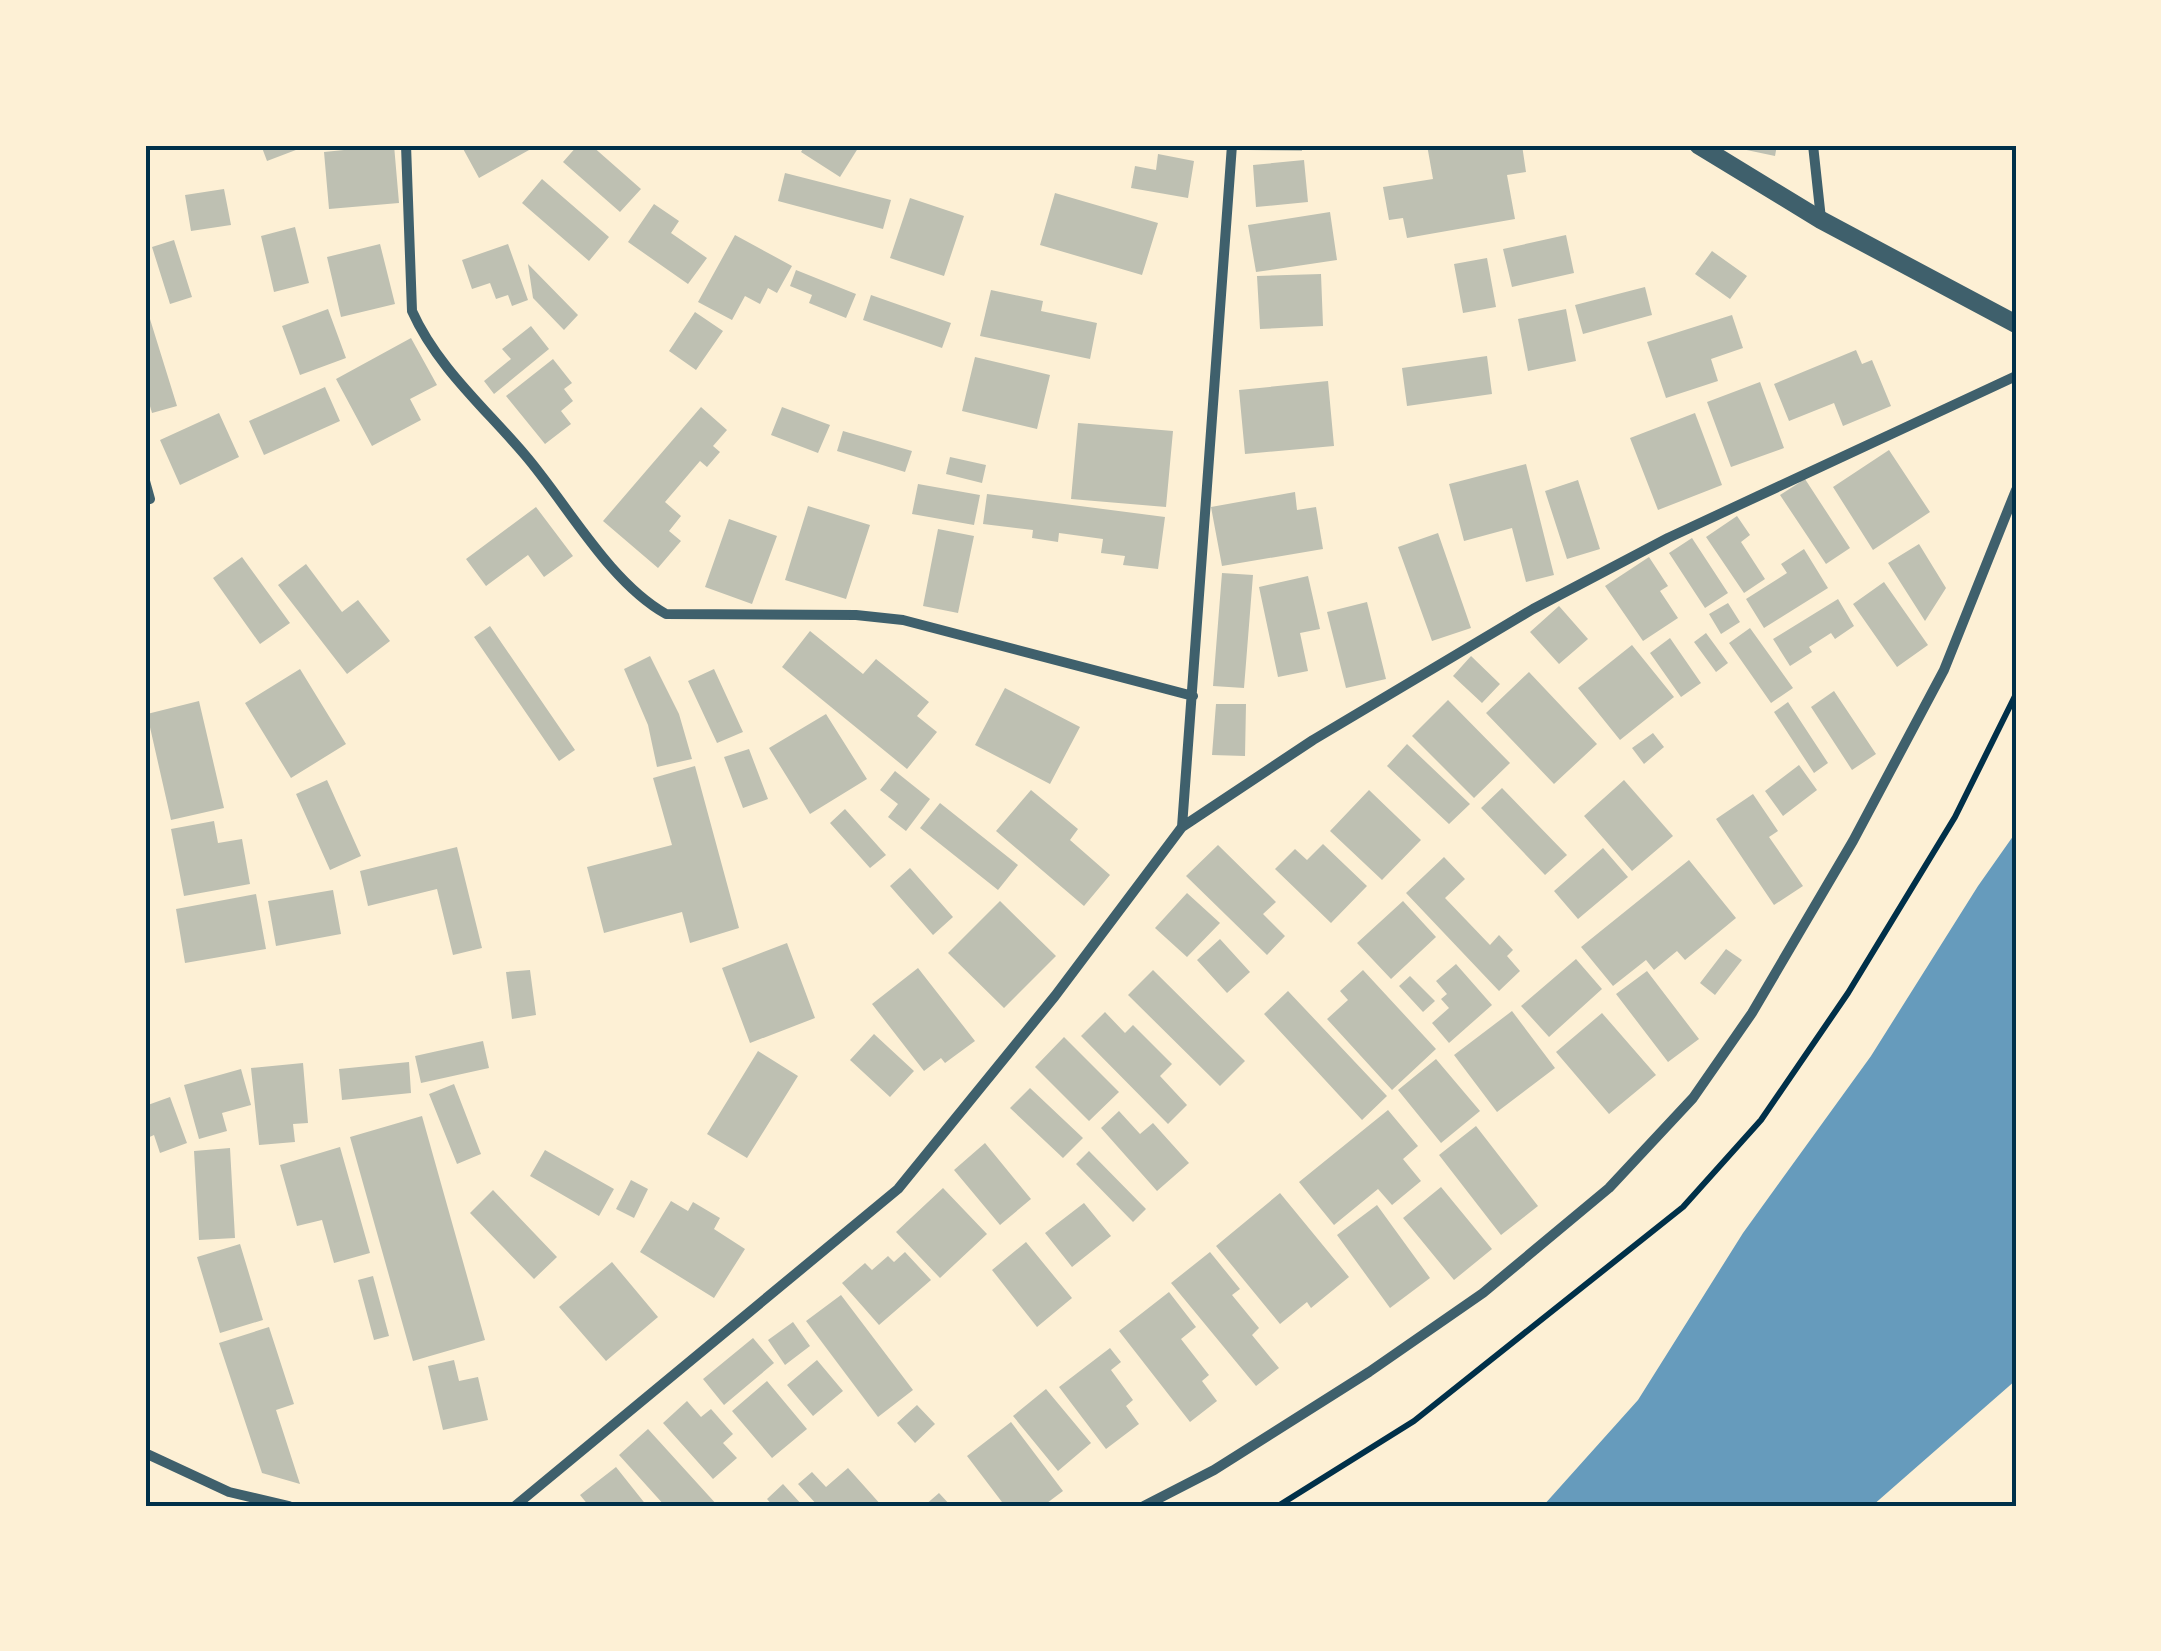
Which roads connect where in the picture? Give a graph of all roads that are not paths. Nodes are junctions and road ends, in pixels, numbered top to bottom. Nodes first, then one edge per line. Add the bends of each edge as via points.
1 (406, 145) edge
2 (1232, 145) edge
3 (1698, 145) edge
4 (1813, 145) edge
5 (1821, 220) junction
6 (2016, 324) edge
7 (2016, 376) edge
8 (145, 481) edge
9 (2016, 490) edge
10 (150, 499) dead end
11 (1193, 696) junction
12 (1182, 827) junction
13 (145, 1453) edge
14 (289, 1506) edge
15 (515, 1506) edge
16 (1144, 1506) edge

1 - 11 street via 412,311 421,330 648,604 666,614 903,620
2 - 11 street
3 - 5 street
4 - 5 street
5 - 6 street
7 - 12 street via 1668,538 1533,609
8 - 10 street
9 - 16 street via 1935,687 1762,996 1693,1098 1609,1188 1482,1294 1214,1470
11 - 12 street
12 - 15 street via 898,1189
13 - 14 street via 229,1492

